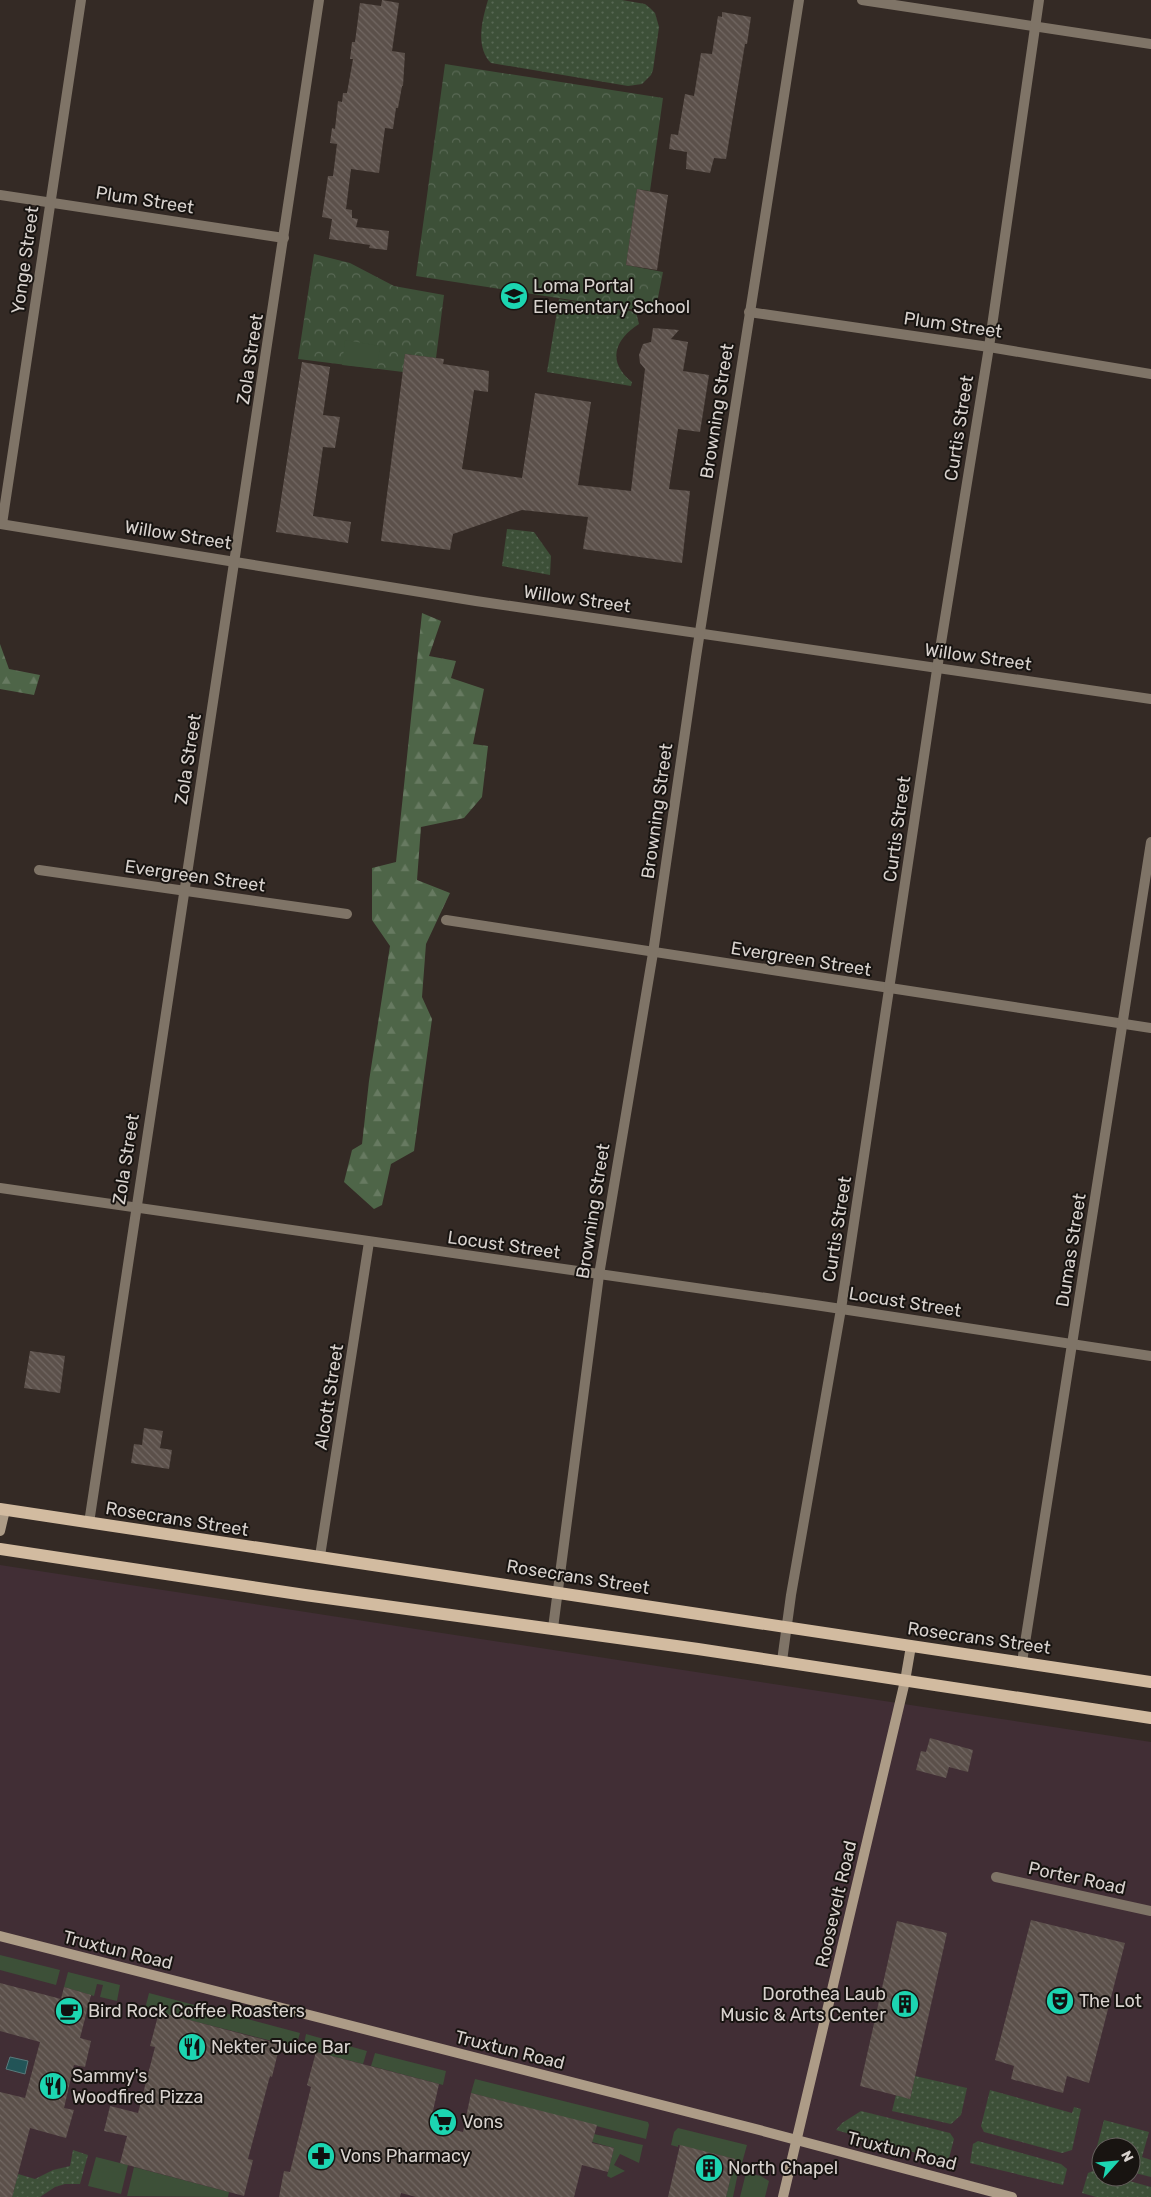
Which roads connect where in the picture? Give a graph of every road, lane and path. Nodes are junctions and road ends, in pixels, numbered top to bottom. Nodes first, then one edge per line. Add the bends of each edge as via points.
1 (80, 0) edge
2 (319, 0) edge
3 (799, 0) edge
4 (862, 0) edge
5 (1039, 0) edge
6 (1036, 25) junction
7 (1151, 44) edge
8 (0, 195) edge
9 (50, 202) junction
10 (284, 238) junction
11 (749, 312) junction
12 (989, 347) junction
13 (1151, 374) edge
14 (1, 524) edge
15 (235, 561) junction
16 (699, 633) junction
17 (938, 668) junction
18 (1151, 699) edge
19 (1151, 842) edge
20 (39, 870) dead end
21 (185, 890) junction
22 (347, 914) dead end
23 (446, 920) dead end
24 (653, 953) junction
25 (890, 989) junction
26 (1122, 1024) junction
27 (1151, 1028) edge
28 (0, 1188) edge
29 (135, 1209) junction
30 (369, 1242) junction
31 (599, 1275) junction
32 (841, 1309) junction
33 (1073, 1344) junction
34 (1151, 1356) edge
35 (2, 1509) edge
36 (89, 1523) junction
37 (0, 1531) edge
38 (0, 1549) edge
39 (320, 1556) junction
40 (558, 1592) junction
41 (786, 1626) junction
42 (553, 1628) junction
43 (911, 1646) junction
44 (782, 1661) junction
45 (1022, 1662) junction
46 (905, 1681) junction
47 (1151, 1682) edge
48 (1151, 1718) edge
49 (996, 1877) dead end
50 (1151, 1911) edge
51 (0, 1936) edge
52 (795, 2141) junction
53 (783, 2197) edge
54 (1012, 2197) edge

1 - 9 street, Yonge Street
2 - 10 street, Zola Street
3 - 11 street, Browning Street
4 - 6 street
5 - 6 street, Curtis Street
6 - 7 street
6 - 12 street, Curtis Street
8 - 9 street, Plum Street
9 - 10 street, Plum Street
9 - 14 street, Yonge Street
10 - 15 street, Zola Street
11 - 12 street, Plum Street
11 - 16 street, Browning Street
12 - 13 street, Plum Street
12 - 17 street, Curtis Street
14 - 15 street, Willow Street
15 - 16 street, Willow Street via 476,601
15 - 21 street, Zola Street
16 - 17 street, Willow Street
16 - 24 street, Browning Street
17 - 18 street, Willow Street
17 - 25 street, Curtis Street
19 - 26 street, Dumas Street
20 - 21 street, Evergreen Street
21 - 22 street, Evergreen Street
21 - 29 street, Zola Street
23 - 24 street, Evergreen Street
24 - 25 street, Evergreen Street
24 - 31 street, Browning Street
25 - 26 street, Evergreen Street
25 - 32 street, Curtis Street
26 - 27 street, Evergreen Street
26 - 33 street, Dumas Street
28 - 29 street, Locust Street
29 - 30 street, Locust Street
29 - 36 street, Zola Street
30 - 31 street, Locust Street
30 - 39 street, Alcott Street
31 - 32 street, Locust Street
31 - 40 street, Browning Street
32 - 33 street, Locust Street
32 - 41 street, Curtis Street
33 - 34 street, Locust Street
33 - 45 street, Dumas Street
35 - 36 main road, Rosecrans Street
35 - 37 street
36 - 39 main road, Rosecrans Street
38 - 42 main road
39 - 40 main road, Rosecrans Street
40 - 41 main road, Rosecrans Street
40 - 42 street, Browning Street
41 - 43 main road, Rosecrans Street
41 - 44 street, Curtis Street
42 - 44 main road
43 - 45 main road, Rosecrans Street
43 - 46 street, Roosevelt Road
44 - 46 main road
45 - 47 main road, Rosecrans Street
46 - 48 main road
46 - 52 street, Roosevelt Road
49 - 50 street, Porter Road
51 - 52 street, Truxtun Road
52 - 53 street, Roosevelt Road
52 - 54 street, Truxtun Road

